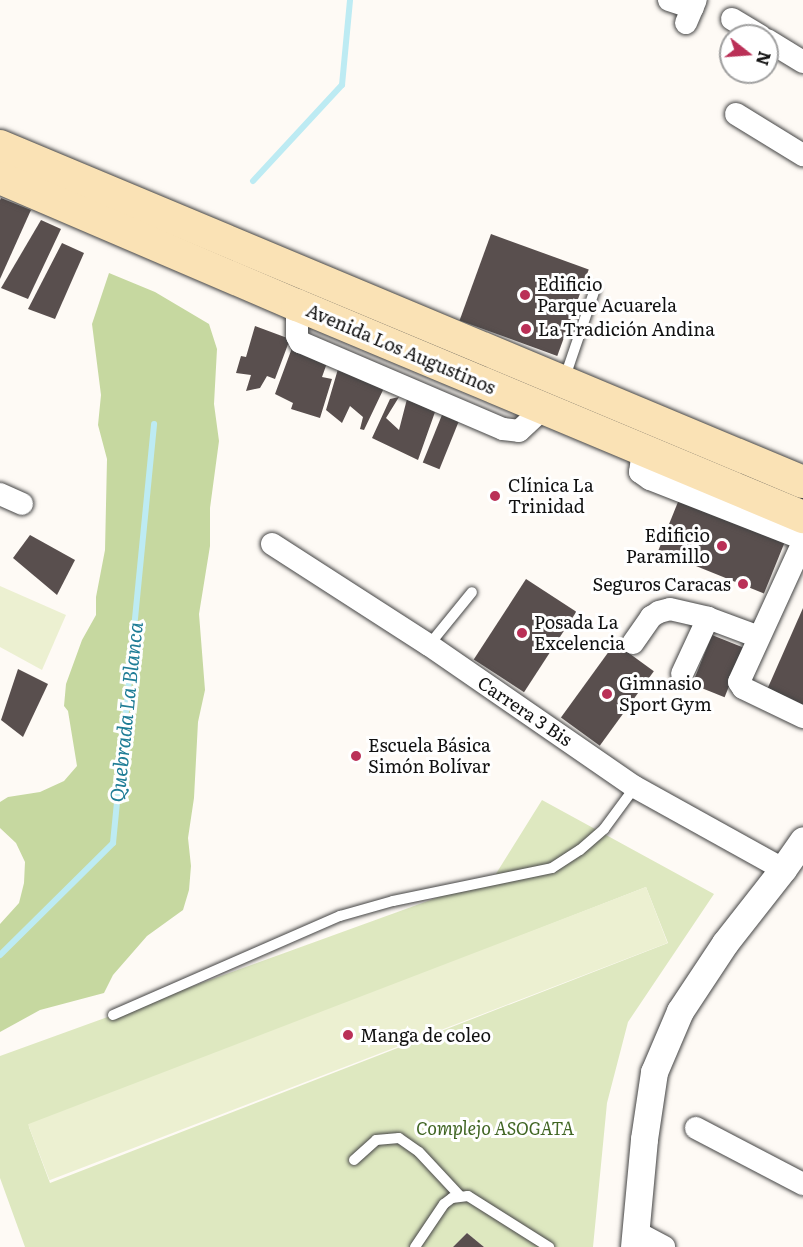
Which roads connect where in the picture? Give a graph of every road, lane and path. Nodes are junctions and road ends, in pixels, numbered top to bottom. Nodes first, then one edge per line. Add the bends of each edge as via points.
1 (669, 0) edge
2 (692, 10) edge
3 (732, 19) dead end
4 (740, 24) edge
5 (779, 47) edge
6 (803, 62) edge
7 (736, 114) dead end
8 (0, 146) edge
9 (803, 155) edge
10 (0, 178) edge
11 (596, 289) dead end
12 (563, 383) junction
13 (643, 451) junction
14 (803, 482) edge
15 (0, 494) edge
16 (22, 504) dead end
17 (803, 517) edge
18 (272, 544) dead end
19 (802, 546) edge
20 (472, 592) dead end
21 (708, 618) junction
22 (759, 637) junction
23 (633, 643) dead end
24 (429, 645) junction
25 (682, 674) dead end
26 (803, 717) edge
27 (635, 787) junction
28 (803, 840) edge
29 (783, 869) junction
30 (113, 1015) dead end
31 (696, 1128) dead end
32 (354, 1160) dead end
33 (803, 1184) edge
34 (460, 1196) junction
35 (635, 1240) edge
36 (415, 1247) edge
37 (549, 1247) edge
38 (664, 1247) edge

1 - 2 street
3 - 4 street
5 - 6 street
7 - 9 street
8 - 12 main road, Avenida Los Augustinos
10 - 13 main road, Avenida Los Augustinos
11 - 12 lane
12 - 14 main road, Avenida Los Augustinos
13 - 17 main road, Avenida Los Augustinos
13 - 19 street via 640,472 651,479
15 - 16 street
18 - 24 street, Carrera 3 Bis
19 - 22 street
20 - 24 lane
21 - 22 street
21 - 23 street via 670,609 659,612
21 - 25 street
22 - 26 street via 740,676 742,688
24 - 27 street, Carrera 3 Bis
27 - 29 street, Carrera 3 Bis
27 - 30 lane via 604,829 552,868 340,916
28 - 29 street
29 - 35 street via 725,943 680,1011 654,1072
31 - 33 street
32 - 34 lane via 376,1140 399,1138 419,1152
34 - 36 lane via 444,1204
34 - 37 lane via 475,1199
35 - 38 street

